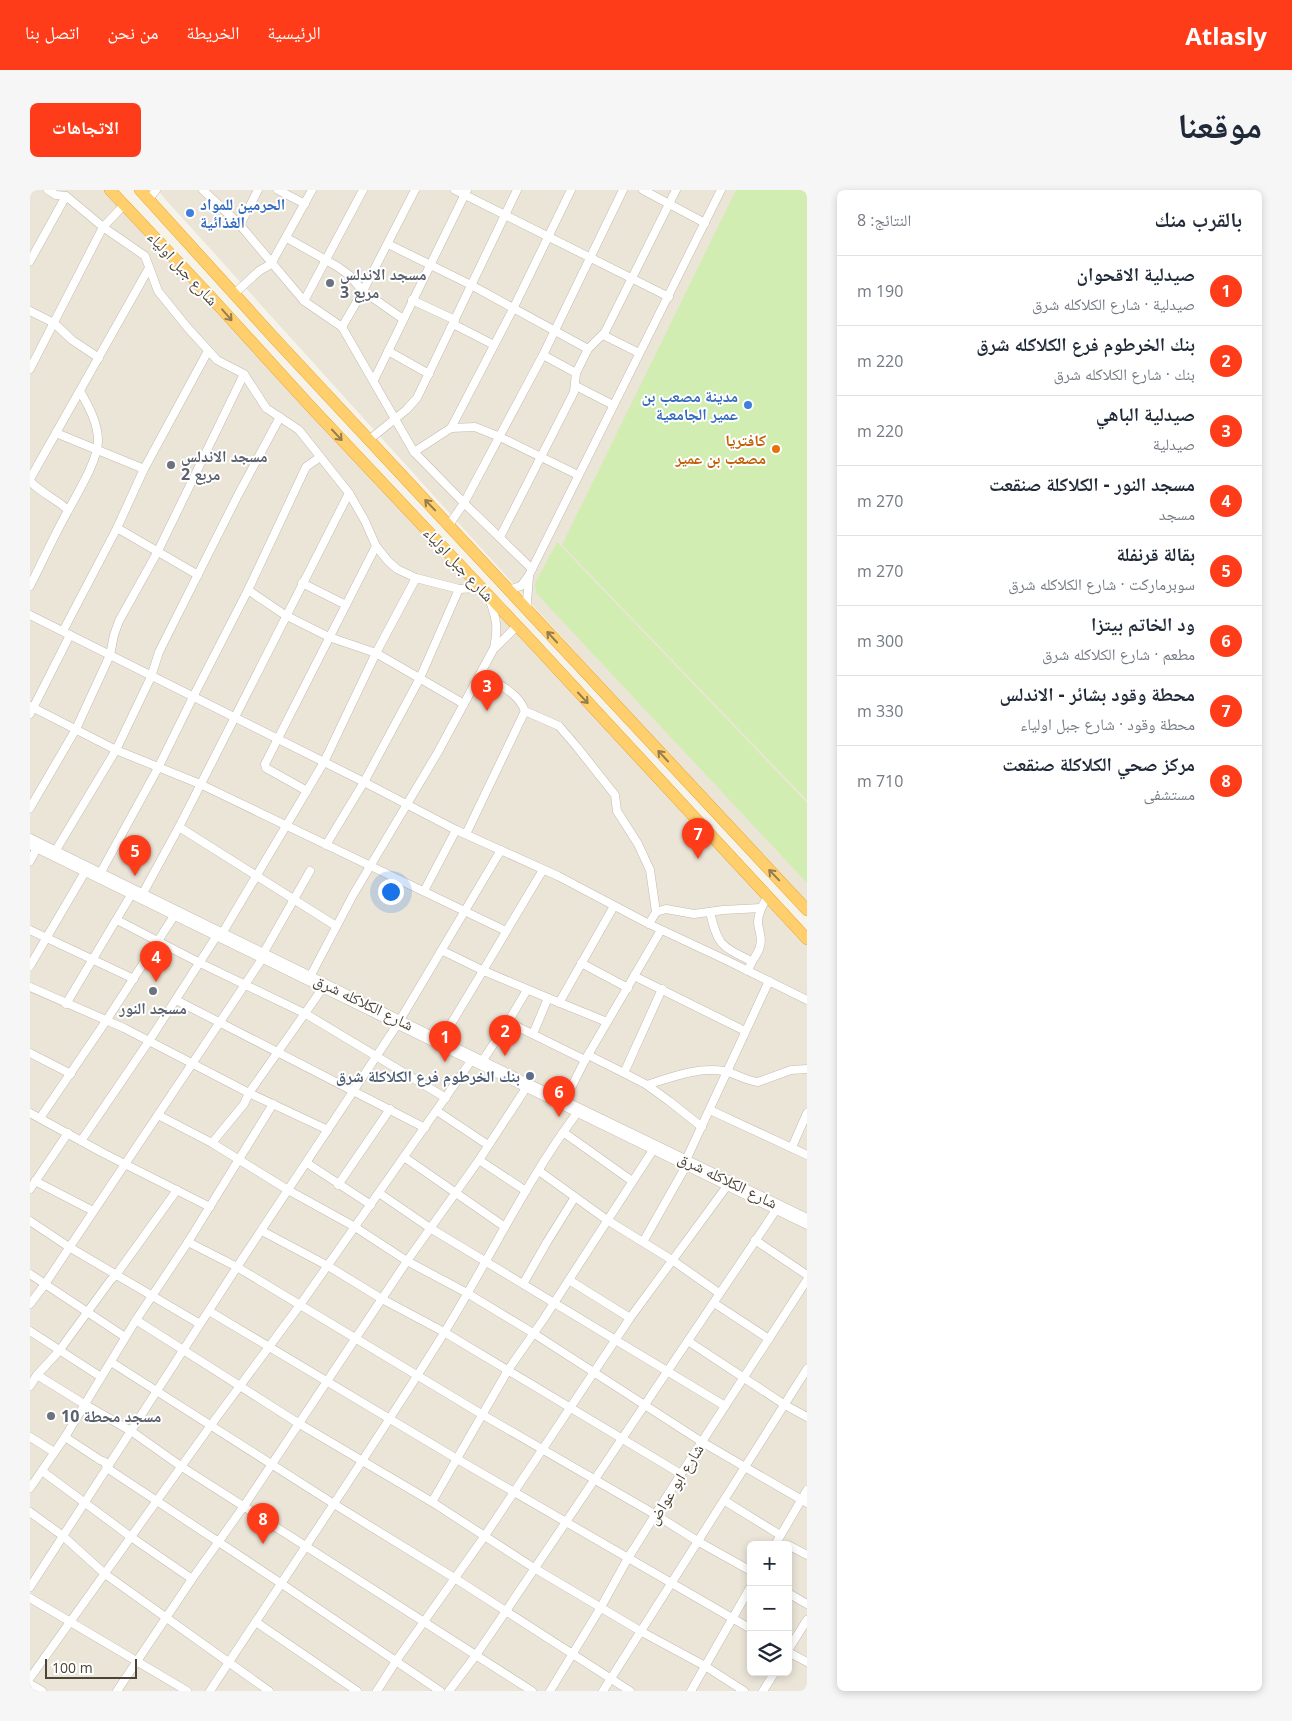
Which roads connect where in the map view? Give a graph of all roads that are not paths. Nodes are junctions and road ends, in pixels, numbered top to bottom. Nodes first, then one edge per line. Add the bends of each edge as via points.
1 (48, 190) edge
2 (140, 190) edge
3 (258, 190) edge
4 (278, 190) edge
5 (312, 190) edge
6 (363, 190) edge
7 (415, 190) edge
8 (455, 190) edge
9 (517, 190) edge
10 (571, 190) edge
11 (623, 190) edge
12 (643, 190) edge
13 (676, 190) edge
14 (721, 190) edge
15 (113, 191) edge
16 (204, 191) edge
17 (466, 192) edge
18 (152, 194) edge
19 (66, 196) junction
20 (305, 204) junction
21 (670, 204) junction
22 (124, 205) junction
23 (505, 214) junction
24 (705, 223) junction
25 (240, 225) junction
26 (103, 227) junction
27 (548, 236) junction
28 (287, 238) junction
29 (388, 244) junction
30 (590, 257) junction
31 (326, 260) junction
32 (30, 261) edge
33 (272, 264) junction
34 (430, 265) junction
35 (149, 268) junction
36 (632, 279) junction
37 (471, 285) junction
38 (363, 291) junction
39 (234, 294) junction
40 (668, 297) junction
41 (412, 300) junction
42 (304, 301) junction
43 (513, 309) junction
44 (30, 311) edge
45 (403, 319) junction
46 (454, 322) junction
47 (54, 323) junction
48 (342, 327) junction
49 (554, 331) junction
50 (603, 335) junction
51 (494, 345) junction
52 (588, 349) junction
53 (208, 351) junction
54 (388, 351) junction
55 (640, 353) junction
56 (543, 355) junction
57 (99, 358) junction
58 (30, 369) edge
59 (576, 373) junction
60 (244, 374) junction
61 (429, 374) junction
62 (374, 380) junction
63 (576, 386) junction
64 (80, 391) junction
65 (613, 405) junction
66 (280, 417) junction
67 (395, 419) junction
68 (451, 428) junction
69 (56, 434) junction
70 (500, 437) junction
71 (370, 439) junction
72 (97, 451) junction
73 (414, 452) junction
74 (320, 457) junction
75 (541, 457) junction
76 (144, 469) junction
77 (578, 475) junction
78 (30, 480) edge
79 (349, 493) junction
80 (464, 503) junction
81 (68, 510) junction
82 (449, 525) junction
83 (116, 528) junction
84 (500, 537) junction
85 (376, 546) junction
86 (158, 551) junction
87 (531, 572) junction
88 (198, 575) junction
89 (416, 578) junction
90 (302, 583) junction
91 (30, 586) edge
92 (459, 588) junction
93 (480, 588) junction
94 (248, 590) junction
95 (508, 590) junction
96 (489, 598) junction
97 (346, 605) junction
98 (528, 611) junction
99 (30, 615) edge
100 (285, 615) junction
101 (517, 626) junction
102 (67, 633) junction
103 (330, 637) junction
104 (493, 650) junction
105 (376, 653) junction
106 (110, 655) junction
107 (480, 673) junction
108 (151, 676) junction
109 (420, 678) junction
110 (193, 697) junction
111 (464, 704) junction
112 (31, 709) edge
113 (525, 711) junction
114 (236, 717) junction
115 (76, 729) junction
116 (278, 739) junction
117 (116, 750) junction
118 (324, 762) junction
119 (158, 768) junction
120 (364, 782) junction
121 (200, 784) junction
122 (306, 791) junction
123 (407, 805) junction
124 (30, 808) edge
125 (286, 826) junction
126 (180, 827) junction
127 (456, 830) junction
128 (466, 834) junction
129 (30, 838) edge
130 (326, 845) junction
131 (33, 847) edge
132 (56, 850) junction
133 (501, 850) junction
134 (30, 860) edge
135 (370, 866) junction
136 (543, 870) junction
137 (310, 871) dead end
138 (85, 872) junction
139 (101, 872) junction
140 (256, 875) junction
141 (424, 891) junction
142 (144, 893) junction
143 (131, 895) junction
144 (768, 896) junction
145 (294, 900) junction
146 (614, 906) junction
147 (804, 907) edge
148 (761, 908) junction
149 (779, 909) junction
150 (465, 911) junction
151 (656, 912) junction
152 (710, 912) junction
153 (174, 916) junction
154 (117, 920) junction
155 (649, 924) junction
156 (336, 926) junction
157 (802, 927) edge
158 (30, 930) edge
159 (506, 930) junction
160 (661, 930) junction
161 (220, 934) junction
162 (47, 938) junction
163 (807, 939) edge
164 (158, 942) junction
165 (443, 951) junction
166 (263, 955) junction
167 (92, 960) junction
168 (751, 961) junction
169 (200, 963) junction
170 (581, 963) junction
171 (30, 966) edge
172 (484, 971) junction
173 (748, 971) junction
174 (311, 975) junction
175 (634, 976) junction
176 (134, 979) junction
177 (769, 981) junction
178 (244, 984) junction
179 (30, 987) edge
180 (628, 988) junction
181 (322, 989) junction
182 (662, 989) junction
183 (527, 990) junction
184 (548, 998) junction
185 (176, 1000) junction
186 (807, 1000) edge
187 (559, 1003) junction
188 (66, 1004) junction
189 (306, 1014) junction
190 (106, 1021) junction
191 (219, 1022) junction
192 (508, 1022) junction
193 (608, 1022) junction
194 (399, 1023) junction
195 (745, 1031) junction
196 (533, 1034) junction
197 (441, 1040) junction
198 (149, 1041) junction
199 (279, 1052) junction
200 (30, 1054) edge
201 (377, 1056) junction
202 (586, 1057) junction
203 (483, 1060) junction
204 (471, 1062) junction
205 (192, 1063) junction
206 (807, 1069) edge
207 (727, 1072) junction
208 (624, 1073) junction
209 (71, 1074) junction
210 (647, 1085) junction
211 (526, 1088) junction
212 (353, 1091) junction
213 (249, 1093) junction
214 (446, 1098) junction
215 (565, 1100) junction
216 (273, 1104) junction
217 (390, 1109) junction
218 (710, 1110) junction
219 (437, 1111) junction
220 (577, 1112) junction
221 (30, 1113) edge
222 (807, 1113) edge
223 (158, 1115) junction
224 (40, 1118) junction
225 (702, 1127) junction
226 (425, 1128) junction
227 (328, 1130) junction
228 (563, 1132) junction
229 (68, 1133) junction
230 (81, 1141) junction
231 (212, 1143) junction
232 (488, 1145) junction
233 (792, 1148) junction
234 (653, 1150) junction
235 (807, 1155) edge
236 (404, 1157) junction
237 (239, 1160) junction
238 (479, 1160) junction
239 (307, 1163) junction
240 (686, 1163) junction
241 (125, 1164) junction
242 (539, 1171) junction
243 (35, 1181) junction
244 (632, 1181) junction
245 (338, 1185) junction
246 (727, 1186) junction
247 (30, 1189) edge
248 (177, 1190) junction
249 (288, 1190) junction
250 (526, 1191) junction
251 (456, 1192) junction
252 (379, 1193) junction
253 (575, 1197) junction
254 (371, 1205) junction
255 (210, 1207) junction
256 (777, 1207) junction
257 (93, 1211) junction
258 (807, 1218) edge
259 (607, 1220) junction
260 (30, 1221) edge
261 (807, 1225) edge
262 (354, 1226) junction
263 (505, 1227) junction
264 (430, 1228) junction
265 (262, 1231) junction
266 (754, 1240) junction
267 (188, 1242) junction
268 (644, 1242) junction
269 (69, 1247) junction
270 (672, 1260) junction
271 (407, 1261) junction
272 (485, 1261) junction
273 (328, 1266) junction
274 (237, 1268) junction
275 (30, 1274) edge
276 (116, 1275) junction
277 (807, 1275) edge
278 (569, 1280) junction
279 (807, 1280) edge
280 (45, 1284) junction
281 (523, 1284) junction
282 (467, 1293) junction
283 (719, 1294) junction
284 (153, 1296) junction
285 (382, 1299) junction
286 (554, 1303) junction
287 (714, 1303) junction
288 (30, 1304) edge
289 (300, 1305) junction
290 (86, 1312) junction
291 (209, 1312) junction
292 (630, 1318) junction
293 (136, 1320) junction
294 (200, 1324) junction
295 (30, 1331) edge
296 (444, 1332) junction
297 (533, 1333) junction
298 (125, 1337) junction
299 (356, 1338) junction
300 (615, 1339) junction
301 (769, 1339) junction
302 (688, 1341) junction
303 (270, 1346) junction
304 (59, 1351) junction
305 (183, 1351) junction
306 (110, 1362) junction
307 (807, 1369) edge
308 (508, 1370) junction
309 (667, 1370) junction
310 (593, 1372) junction
311 (37, 1375) junction
312 (417, 1375) junction
313 (101, 1377) junction
314 (744, 1377) junction
315 (327, 1380) junction
316 (30, 1386) edge
317 (241, 1387) junction
318 (158, 1391) junction
319 (84, 1404) junction
320 (645, 1404) junction
321 (786, 1405) junction
322 (725, 1406) junction
323 (569, 1407) junction
324 (483, 1415) junction
325 (807, 1417) edge
326 (389, 1418) junction
327 (298, 1423) junction
328 (211, 1425) junction
329 (131, 1430) junction
330 (30, 1437) edge
331 (65, 1437) junction
332 (621, 1439) junction
333 (702, 1442) junction
334 (542, 1449) junction
335 (54, 1452) junction
336 (457, 1458) junction
337 (362, 1460) junction
338 (271, 1464) junction
339 (182, 1467) junction
340 (744, 1467) junction
341 (107, 1468) junction
342 (42, 1471) junction
343 (681, 1474) junction
344 (594, 1480) junction
345 (30, 1488) edge
346 (807, 1490) edge
347 (515, 1491) junction
348 (157, 1501) junction
349 (725, 1501) junction
350 (432, 1502) junction
351 (804, 1502) edge
352 (85, 1503) junction
353 (334, 1504) junction
354 (244, 1506) junction
355 (30, 1512) edge
356 (656, 1515) junction
357 (565, 1522) junction
358 (63, 1536) junction
359 (131, 1537) junction
360 (484, 1537) junction
361 (778, 1540) edge
362 (218, 1541) junction
363 (699, 1542) junction
364 (307, 1546) junction
365 (792, 1547) edge
366 (807, 1555) edge
367 (628, 1558) junction
368 (534, 1568) junction
369 (747, 1569) edge
370 (105, 1574) junction
371 (192, 1578) junction
372 (456, 1578) junction
373 (672, 1583) junction
374 (282, 1584) junction
375 (30, 1586) edge
376 (747, 1593) edge
377 (792, 1597) edge
378 (30, 1598) edge
379 (807, 1604) edge
380 (601, 1606) junction
381 (506, 1611) junction
382 (165, 1618) junction
383 (732, 1618) junction
384 (807, 1620) edge
385 (71, 1621) junction
386 (425, 1621) junction
387 (256, 1622) junction
388 (747, 1627) edge
389 (642, 1632) junction
390 (792, 1644) edge
391 (572, 1653) junction
392 (792, 1653) edge
393 (476, 1655) junction
394 (137, 1660) junction
395 (396, 1661) junction
396 (229, 1662) junction
397 (807, 1662) edge
398 (705, 1666) junction
399 (772, 1676) edge
400 (30, 1678) edge
401 (611, 1679) junction
402 (30, 1684) edge
403 (42, 1691) edge
404 (117, 1691) edge
405 (188, 1691) edge
406 (210, 1691) edge
407 (269, 1691) edge
408 (357, 1691) edge
409 (376, 1691) edge
410 (440, 1691) edge
411 (449, 1691) edge
412 (532, 1691) edge
413 (550, 1691) edge
414 (604, 1691) edge
415 (630, 1691) edge
416 (691, 1691) edge
417 (744, 1691) edge
418 (763, 1691) edge

1 - 19 street
2 - 18 highway, شارع جبل اولياء
3 - 25 street
4 - 20 street
5 - 20 street
6 - 31 street
7 - 29 street
8 - 17 street
9 - 23 street
10 - 27 street
11 - 30 street
12 - 21 street
13 - 21 street
14 - 24 street
15 - 22 highway, شارع جبل اولياء
16 - 25 street
17 - 23 street
17 - 34 street
18 - 39 highway, شارع جبل اولياء
19 - 26 street
19 - 32 street
20 - 28 street
21 - 24 street
21 - 36 street
22 - 26 street
22 -> 93 highway, شارع جبل اولياء
23 - 27 street
23 - 37 street
24 - 40 street
25 - 33 street
26 - 35 street via 145,256
26 - 47 street
27 - 30 street
27 - 43 street
28 - 31 street
28 - 33 street
29 - 34 street
29 - 38 street
30 - 36 street
30 - 49 street
31 - 38 street via 349,275
31 - 42 street
33 - 39 street via 259,270
33 - 42 street
34 - 37 street
34 - 41 street
35 - 53 street via 158,290 170,307
35 - 57 street
36 - 40 street
36 - 50 street
37 - 43 street
37 - 46 street
38 - 45 street
38 - 48 street
39 - 71 highway, شارع جبل اولياء
40 - 55 street
41 - 45 street
41 - 46 street
42 - 48 street
43 - 49 street
43 - 51 street
44 - 47 street
45 - 54 street
46 - 51 street
46 - 61 street
47 - 57 street
47 - 58 street
48 - 62 street
49 - 52 street
49 - 56 street
50 - 52 street
50 - 55 street
51 - 68 street
52 - 59 street
53 - 60 street via 217,360
53 - 76 street
54 - 61 street
54 - 62 street
55 - 65 street
56 - 59 street
56 - 70 street
57 - 64 street
59 - 63 street
60 - 66 street via 266,408
60 - 86 street
61 - 67 street via 416,398
62 - 67 street
63 - 65 street
63 - 75 street
64 - 69 street
64 - 72 street via 94,419
65 - 77 street
66 - 74 street via 299,430
66 - 88 street
67 - 71 street
67 - 73 street
68 - 70 street via 475,427
68 - 73 street
69 - 72 street
69 - 78 street
70 - 75 street
70 - 80 street
82 -> 71 highway, شارع جبل اولياء
72 - 76 street
72 - 81 street
73 - 80 street
74 - 79 street
74 - 94 street via 306,467
75 - 77 street
75 - 84 street
76 - 83 street
77 - 87 street
78 - 81 street
79 - 85 street
79 - 90 street
80 - 82 street
80 - 84 street
81 - 91 street
82 - 95 highway, شارع جبل اولياء
83 - 86 street
83 - 102 street
84 - 87 street
85 - 89 street via 397,569
85 - 97 street
86 - 88 street
86 - 106 street via 119,621
87 - 95 street via 521,586
87 - 98 street
88 - 108 street via 163,644
89 - 92 street
89 - 105 street
90 - 97 street
90 - 100 street
92 - 93 street
92 - 109 street
93 - 96 highway, شارع جبل اولياء
94 - 100 street
94 - 110 street
95 - 98 highway, شارع جبل اولياء
96 - 101 highway, شارع جبل اولياء
96 - 104 street via 497,625
97 - 103 street
147 -> 98 highway, شارع جبل اولياء
99 - 102 street
100 - 103 street
100 - 114 street
101 - 104 street
101 -> 144 highway, شارع جبل اولياء
102 - 106 street
102 - 112 street
103 - 105 street
103 - 116 street
104 - 107 street
105 - 109 street
105 - 118 street
106 - 108 street
106 - 115 street
107 - 111 street
107 - 113 street via 515,694
108 - 110 street
108 - 117 street
109 - 111 street
109 - 120 street
110 - 114 street
110 - 119 street
111 - 123 street
112 - 115 street
113 - 128 street
113 - 151 street via 559,726 615,795 617,811 650,870
114 - 116 street
114 - 121 street
115 - 117 street
115 - 124 street
116 - 118 street
116 - 122 street via 264,766
117 - 119 street
117 - 132 street
118 - 120 street
118 - 122 street
119 - 121 street
119 - 139 street
120 - 123 street
120 - 130 street
121 - 125 street
121 - 126 street
122 - 125 street
123 - 127 street
123 - 135 street
125 - 130 street
125 - 140 street
126 - 140 street
126 - 142 street
127 - 128 street
127 - 141 street
128 - 133 street
129 - 132 street, شارع الكلاكله شرق
130 - 135 street
131 - 134 street
131 - 138 street, شارع الكلاكله شرق
132 - 139 street, شارع الكلاكله شرق
133 - 136 street
133 - 150 street
135 - 141 street
135 - 156 street
136 - 146 street
136 - 159 street
137 - 145 street
138 - 143 street, شارع الكلاكله شرق
138 - 162 street
139 - 142 street, شارع الكلاكله شرق
140 - 145 street
140 - 161 street
141 - 150 street
142 - 161 street, شارع الكلاكله شرق
143 - 153 street, شارع الكلاكله شرق
143 - 154 street
144 - 148 street
144 - 149 highway, شارع جبل اولياء
145 - 156 street
145 - 166 street
146 - 155 street
146 - 170 street
147 - 149 highway
148 - 152 street
148 - 168 street via 758,922 760,948
149 - 157 highway, شارع جبل اولياء
150 - 159 street
150 - 165 street
151 - 152 street via 666,909 694,914
151 - 155 street
152 - 168 street via 718,940
153 - 161 street, شارع الكلاكله شرق
153 - 164 street
154 - 164 street
154 - 167 street
155 - 160 street
156 - 174 street
157 - 163 highway, شارع جبل اولياء
158 - 162 street
159 - 172 street
160 - 173 street
160 - 175 street
161 - 166 street, شارع الكلاكله شرق
161 - 169 street
162 - 167 street
162 - 171 street
164 - 169 street
164 - 176 street
165 - 172 street
165 - 194 street
166 - 174 street, شارع الكلاكله شرق
166 - 178 street
166 - 181 street, شارع الكلاكله شرق
167 - 176 street
167 - 188 street
168 - 173 street
169 - 178 street
169 - 185 street
170 - 180 street
170 - 187 street
172 - 183 street
172 - 197 street
173 - 177 street
174 - 194 street, شارع الكلاكله شرق
175 - 180 street
175 - 182 street
176 - 190 street
177 - 186 street
177 - 195 street
178 - 189 street
178 - 191 street
179 - 188 street
180 - 193 street
181 - 189 street
181 - 194 street, شارع الكلاكله شرق
182 - 195 street
182 - 208 street
183 - 184 street
183 - 192 street
184 - 187 street
184 - 196 street
185 - 191 street
185 - 198 street
187 - 193 street
188 - 190 street
189 - 199 street
189 - 201 street
190 - 198 street
190 - 209 street
191 - 199 street
191 - 205 street
192 - 196 street
192 - 203 street
193 - 202 street
194 - 197 street, شارع الكلاكله شرق
194 - 201 street
194 - 204 street, شارع الكلاكله شرق
195 - 207 street
196 - 202 street
197 - 203 street, شارع الكلاكله شرق
198 - 205 street
198 - 230 street
199 - 212 street
199 - 213 street
200 - 209 street
201 - 212 street
201 - 214 street
202 - 208 street
202 - 215 street
203 - 215 street, شارع الكلاكله شرق
204 - 211 street, شارع الكلاكله شرق
204 - 214 street
205 - 213 street
205 - 223 street
206 - 207 street via 791,1070 758,1082
207 - 210 street via 701,1070
207 - 218 street
208 - 210 street
209 - 224 street
210 - 225 street
211 - 220 street, شارع الكلاكله شرق
211 - 232 street
212 - 217 street
212 - 227 street
213 - 216 street
213 - 231 street via 244,1104
214 - 219 street
215 - 240 street, شارع الكلاكله شرق
216 - 227 street
216 - 237 street
217 - 226 street
217 - 245 street
218 - 225 street
218 - 233 street
219 - 226 street
219 - 232 street
220 - 228 street
220 - 234 street, شارع الكلاكله شرق
221 - 224 street
222 - 233 street
223 - 231 street
223 - 241 street
224 - 229 street
225 - 240 street
226 - 236 street
227 - 239 street
228 - 242 street
228 - 244 street
229 - 230 street
229 - 243 street
230 - 241 street
231 - 237 street
232 - 238 street
233 - 235 street
234 - 240 street, شارع الكلاكله شرق
234 - 244 street
236 - 251 street
236 - 252 street
237 - 249 street
237 - 255 street
238 - 250 street
238 - 251 street
239 - 245 street
239 - 249 street
240 - 246 street, شارع الكلاكله شرق
240 - 256 street, شارع الكلاكله شرق
240 - 268 street
241 - 248 street
241 - 257 street
242 - 250 street
242 - 253 street
243 - 247 street
243 - 257 street
244 - 259 street
245 - 254 street
246 - 256 street, شارع الكلاكله شرق
246 - 270 street
248 - 255 street
248 - 276 street
249 - 262 street
249 - 265 street
250 - 263 street
251 - 263 street
251 - 264 street
252 - 254 street
252 - 264 street
253 - 259 street
253 - 281 street
254 - 262 street
255 - 267 street
256 - 258 street, شارع الكلاكله شرق
256 - 261 street, شارع الكلاكله شرق
256 - 266 street
257 - 269 street
259 - 268 street
259 - 278 street
260 - 269 street
262 - 271 street
262 - 273 street
263 - 272 street
264 - 271 street
264 - 272 street
265 - 273 street
265 - 274 street
266 - 277 street
266 - 283 street
267 - 274 street
267 - 284 street
268 - 270 street
269 - 276 street
269 - 280 street
270 - 283 street
270 - 292 street
271 - 282 street
271 - 285 street
272 - 281 street
272 - 282 street
273 - 285 street
273 - 289 street
274 - 289 street
274 - 291 street
275 - 280 street
276 - 284 street
276 - 290 street
278 - 286 street
278 - 292 street
279 - 301 street, شارع ابو عواض
280 - 288 street
280 - 290 street
281 - 286 street
282 - 296 street
282 - 297 street
283 - 287 street
284 - 293 street
284 - 294 street
285 - 296 street
285 - 299 street
286 - 297 street
286 - 300 street
287 - 301 street
287 - 302 street
289 - 299 street
289 - 303 street
290 - 298 street
290 - 304 street
291 - 294 street
291 - 303 street
292 - 300 street
293 - 298 street
293 - 305 street
294 - 305 street
295 - 304 street
296 - 308 street
296 - 312 street
297 - 308 street
297 - 310 street
298 - 306 street
299 - 312 street
299 - 315 street
300 - 309 street
300 - 310 street
301 - 314 street, شارع ابو عواض
302 - 309 street
302 - 314 street
303 - 315 street
303 - 317 street
304 - 311 street
304 - 313 street
305 - 317 street
305 - 318 street
306 - 313 street
306 - 318 street
307 - 321 street
308 - 323 street
308 - 324 street
309 - 320 street
309 - 322 street
310 - 320 street
310 - 323 street
311 - 316 street
311 - 319 street
312 - 324 street
312 - 326 street
313 - 319 street
314 - 321 street
314 - 322 street, شارع ابو عواض
315 - 326 street
315 - 327 street
317 - 327 street
317 - 328 street
318 - 328 street
318 - 329 street
319 - 329 street
319 - 331 street
320 - 332 street
320 - 333 street
321 - 325 street
321 - 340 street
322 - 333 street, شارع ابو عواض
323 - 332 street
323 - 334 street
324 - 334 street
324 - 336 street
326 - 336 street
326 - 337 street
327 - 337 street
327 - 338 street
328 - 338 street
328 - 339 street
329 - 339 street
329 - 341 street
330 - 335 street
331 - 335 street
331 - 341 street via 105,1462
332 - 343 street
332 - 344 street
333 - 340 street
333 - 343 street, شارع ابو عواض
334 - 344 street
334 - 347 street
335 - 342 street
336 - 347 street
336 - 350 street
337 - 350 street
337 - 353 street
338 - 353 street
338 - 354 street
339 - 348 street
339 - 354 street
340 - 349 street
340 - 351 street
341 - 348 street
341 - 352 street
342 - 345 street
342 - 352 street
343 - 356 street, شارع ابو عواض
344 - 356 street
344 - 357 street
346 - 351 street
347 - 357 street
347 - 360 street
348 - 359 street
348 - 362 street
349 - 361 street
349 - 363 street
350 - 360 street
351 - 361 street
352 - 358 street
352 - 359 street
353 - 364 street
353 - 372 street
354 - 362 street
354 - 364 street
355 - 358 street
356 - 363 street
356 - 367 street, شارع ابو عواض
357 - 367 street
357 - 368 street
358 - 370 street
358 - 375 street
359 - 370 street
359 - 371 street
360 - 368 street
360 - 372 street
362 - 371 street
362 - 374 street
363 - 369 street
363 - 373 street
364 - 374 street
364 - 386 street
365 - 366 street
367 - 373 street
367 - 380 street, شارع ابو عواض
368 - 380 street
368 - 381 street
370 - 382 street
370 - 385 street
371 - 382 street
372 - 381 street
372 - 386 street
373 - 383 street
373 - 389 street
374 - 387 street
374 - 395 street
376 - 383 street
377 - 379 street
378 - 385 street
380 - 389 street
380 - 391 street, شارع ابو عواض
381 - 391 street
381 - 393 street
382 - 394 street
382 - 396 street
383 - 388 street
383 - 398 street
384 - 390 street
385 - 394 street
385 - 400 street
386 - 393 street
386 - 395 street
387 - 396 street
387 - 408 street
389 - 398 street
389 - 401 street
391 - 401 street
391 - 413 street, شارع ابو عواض
392 - 397 street
393 - 411 street
393 - 412 street
394 - 404 street
394 - 405 street
395 - 409 street
395 - 410 street
396 - 406 street
396 - 407 street
398 - 416 street
398 - 417 street
399 - 418 street
401 - 414 street
401 - 415 street
402 - 403 street

